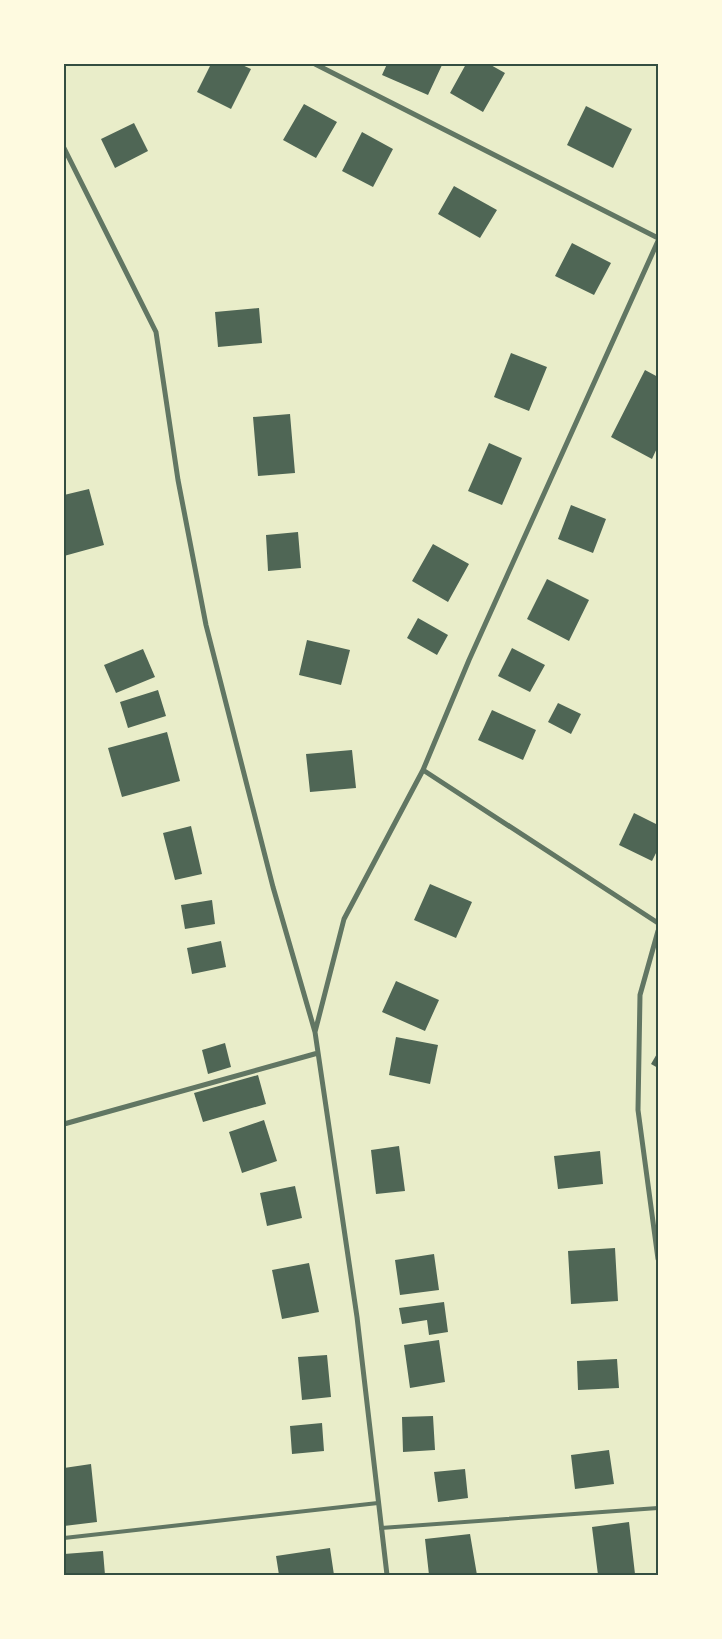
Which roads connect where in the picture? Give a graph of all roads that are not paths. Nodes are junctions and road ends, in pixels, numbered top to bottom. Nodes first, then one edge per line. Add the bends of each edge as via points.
1 (315, 64) edge
2 (64, 148) edge
3 (658, 240) edge
4 (423, 770) junction
5 (658, 923) edge
6 (658, 931) edge
7 (314, 1032) junction
8 (318, 1053) junction
9 (64, 1124) edge
10 (658, 1259) edge
11 (378, 1503) junction
12 (658, 1508) edge
13 (381, 1528) junction
14 (64, 1538) edge
15 (387, 1575) edge

1 - 3 street
2 - 7 street via 156,332 178,480 206,625
3 - 4 street via 469,660
4 - 5 street
4 - 7 street via 344,919
6 - 10 street via 640,996 638,1110
7 - 8 street
8 - 9 street
8 - 11 street via 357,1317
11 - 13 street
11 - 14 lane
12 - 13 lane
13 - 15 street

